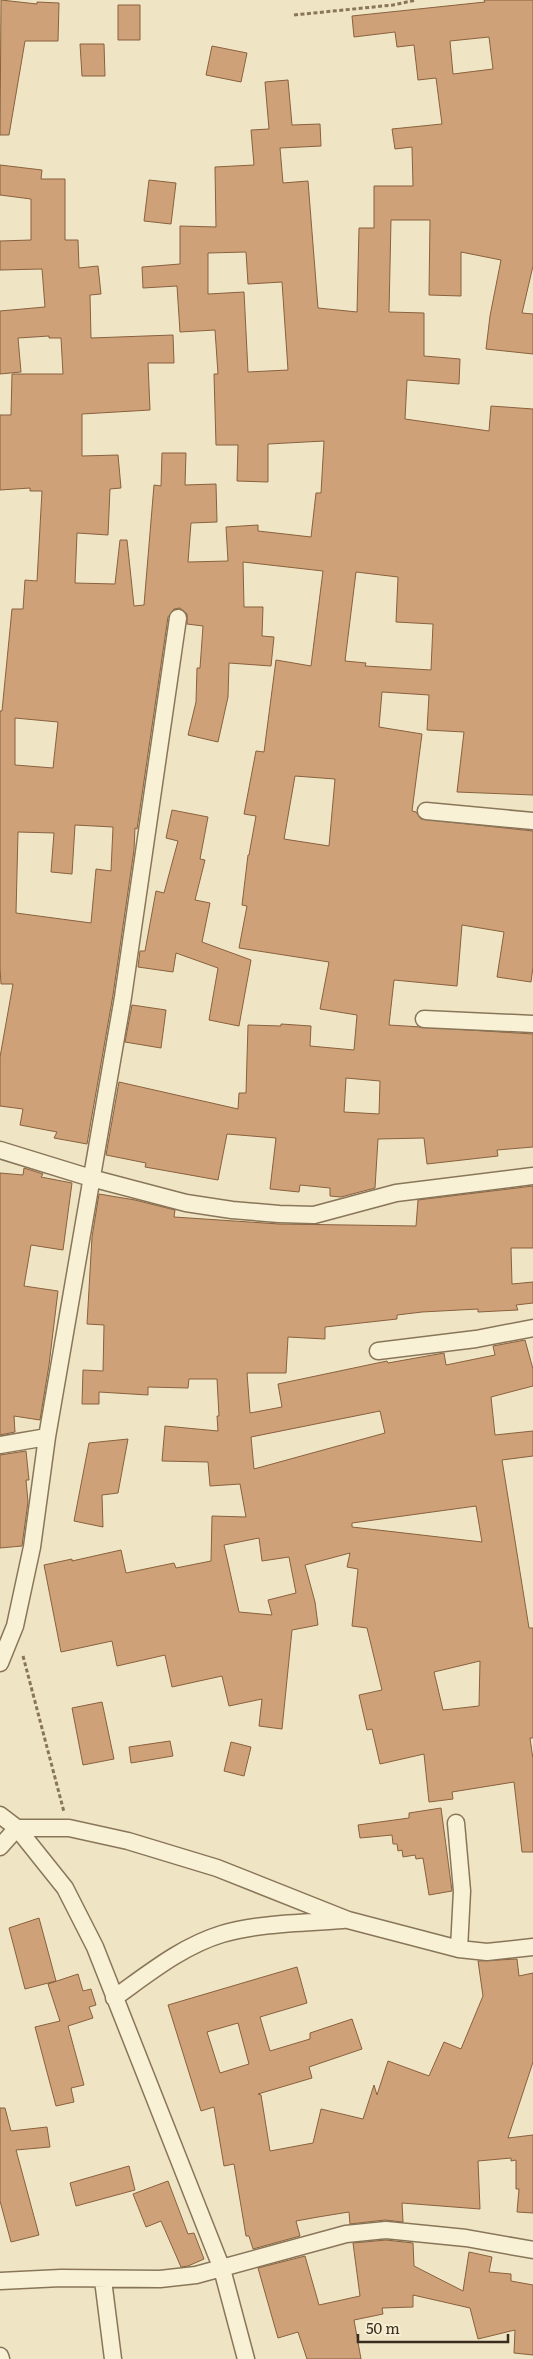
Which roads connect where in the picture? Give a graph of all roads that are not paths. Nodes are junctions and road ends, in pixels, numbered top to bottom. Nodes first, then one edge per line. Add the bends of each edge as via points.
1 (178, 618) dead end
2 (426, 811) dead end
3 (533, 821) edge
4 (424, 1019) dead end
5 (533, 1024) edge
6 (0, 1150) edge
7 (533, 1176) edge
8 (91, 1178) junction
9 (533, 1328) edge
10 (378, 1351) dead end
11 (47, 1437) junction
12 (0, 1445) edge
13 (0, 1664) edge
14 (0, 1815) edge
15 (456, 1823) dead end
16 (18, 1828) junction
17 (0, 1847) edge
18 (348, 1920) junction
19 (533, 1947) edge
20 (459, 1949) junction
21 (114, 1998) junction
22 (533, 2250) edge
23 (222, 2269) junction
24 (103, 2280) junction
25 (0, 2281) edge
26 (113, 2359) edge
27 (246, 2359) edge

1 - 8 street via 124,988
2 - 3 street
4 - 5 street
6 - 8 street
7 - 8 street via 396,1193 314,1215 232,1210 186,1203
8 - 11 street
9 - 10 street via 476,1339
11 - 12 street
11 - 13 street via 32,1547 15,1626
14 - 16 street
15 - 20 street via 462,1891
16 - 17 street
16 - 18 street via 69,1828 128,1841 217,1868
16 - 21 street via 65,1888 95,1947
18 - 20 street
18 - 21 street via 222,1934 184,1950
19 - 20 street via 487,1952
21 - 23 street
22 - 23 street via 466,2238 386,2230 346,2234
23 - 24 street via 160,2279
23 - 27 street
24 - 25 street
24 - 26 street

